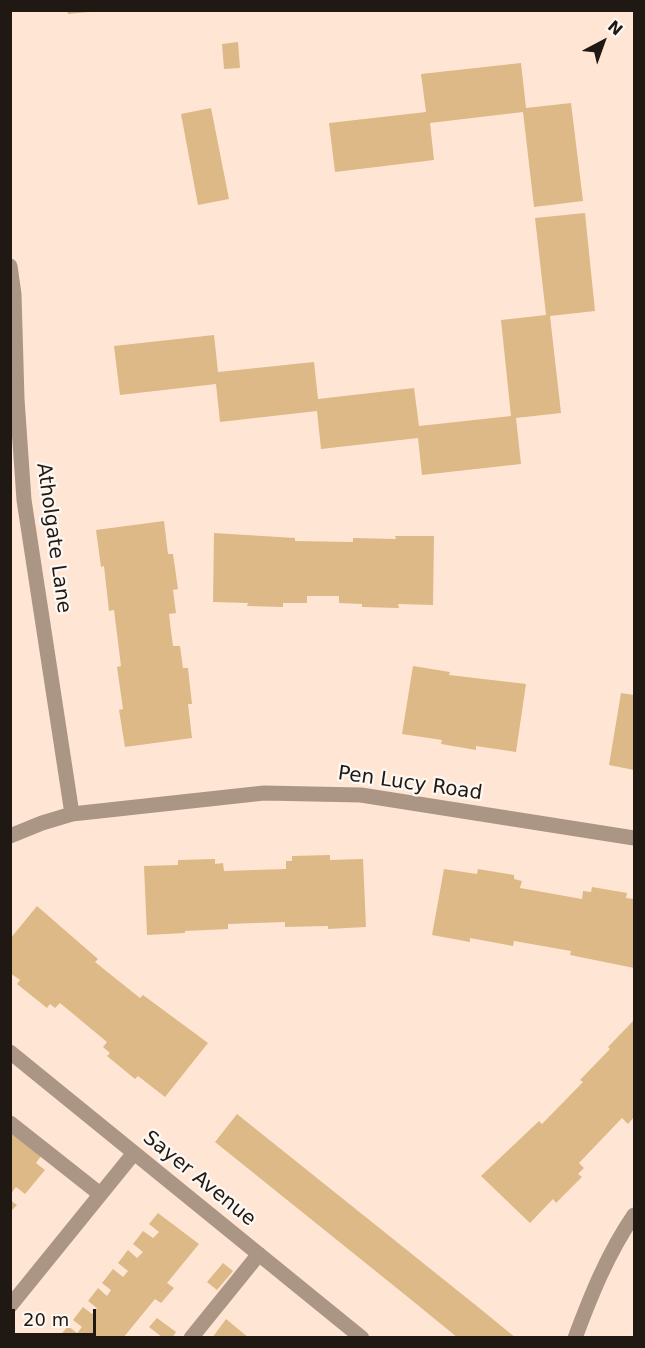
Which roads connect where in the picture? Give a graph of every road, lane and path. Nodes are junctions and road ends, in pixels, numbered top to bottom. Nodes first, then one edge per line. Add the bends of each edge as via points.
1 (10, 266) edge
2 (72, 814) junction
3 (10, 836) edge
4 (634, 838) edge
5 (10, 1052) edge
6 (10, 1123) edge
7 (134, 1153) junction
8 (100, 1194) junction
9 (634, 1215) edge
10 (258, 1254) junction
11 (10, 1306) edge
12 (191, 1338) edge
13 (362, 1338) edge
14 (575, 1338) edge

1 - 2 street, Atholgate Lane via 24,500
2 - 3 street, Pen Lucy Road
2 - 4 street, Pen Lucy Road via 264,793 361,795
5 - 7 street, Sayer Avenue
6 - 8 street
7 - 8 street
7 - 10 street, Sayer Avenue
8 - 11 street
9 - 14 street via 590,1298
10 - 12 street
10 - 13 street, Sayer Avenue

